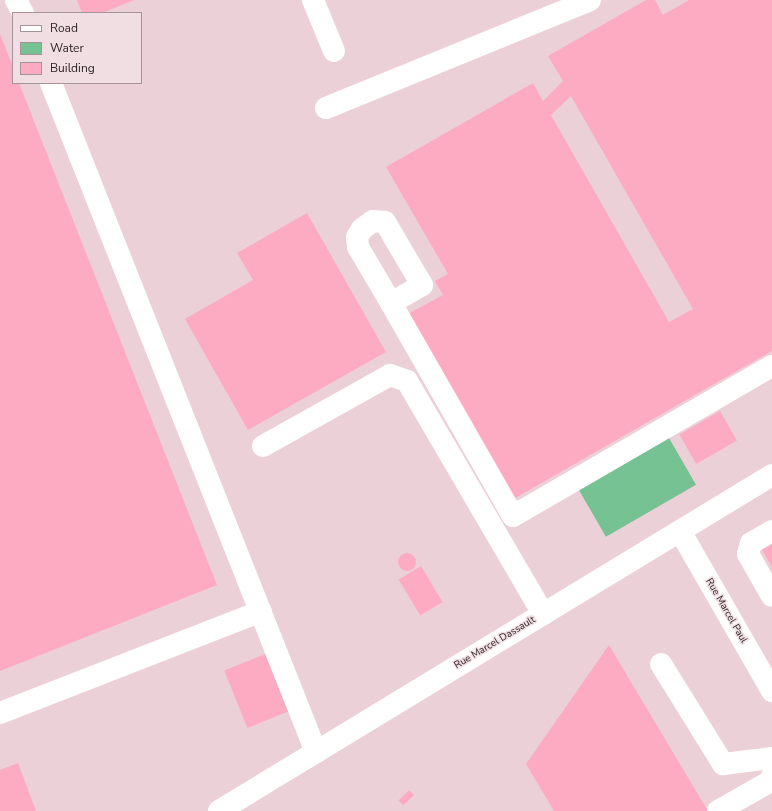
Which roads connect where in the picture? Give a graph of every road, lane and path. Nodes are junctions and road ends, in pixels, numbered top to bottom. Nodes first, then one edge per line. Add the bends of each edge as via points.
1 (16, 0) edge
2 (313, 0) edge
3 (590, 0) edge
4 (22, 12) edge
5 (334, 51) dead end
6 (51, 84) edge
7 (326, 108) dead end
8 (390, 303) dead end
9 (772, 366) edge
10 (263, 446) dead end
11 (772, 475) edge
12 (772, 530) edge
13 (680, 531) junction
14 (772, 596) edge
15 (261, 611) junction
16 (543, 614) junction
17 (661, 664) dead end
18 (765, 664) edge
19 (772, 691) edge
20 (0, 713) edge
21 (316, 752) junction
22 (772, 758) edge
23 (772, 776) edge
24 (219, 811) edge
25 (718, 811) edge

1 - 4 street
2 - 5 street
3 - 7 street
6 - 15 street
8 - 9 street via 513,516
10 - 16 street via 390,375 407,381
11 - 13 street, Rue Marcel Dassault
12 - 14 street via 751,543 748,554
13 - 16 street, Rue Marcel Dassault
13 - 18 street, Rue Marcel Paul
15 - 20 street
15 - 21 street
16 - 21 street, Rue Marcel Dassault
17 - 22 street via 723,764
18 - 19 street, Rue Marcel Paul
21 - 24 street, Rue Marcel Dassault
23 - 25 street via 771,781

